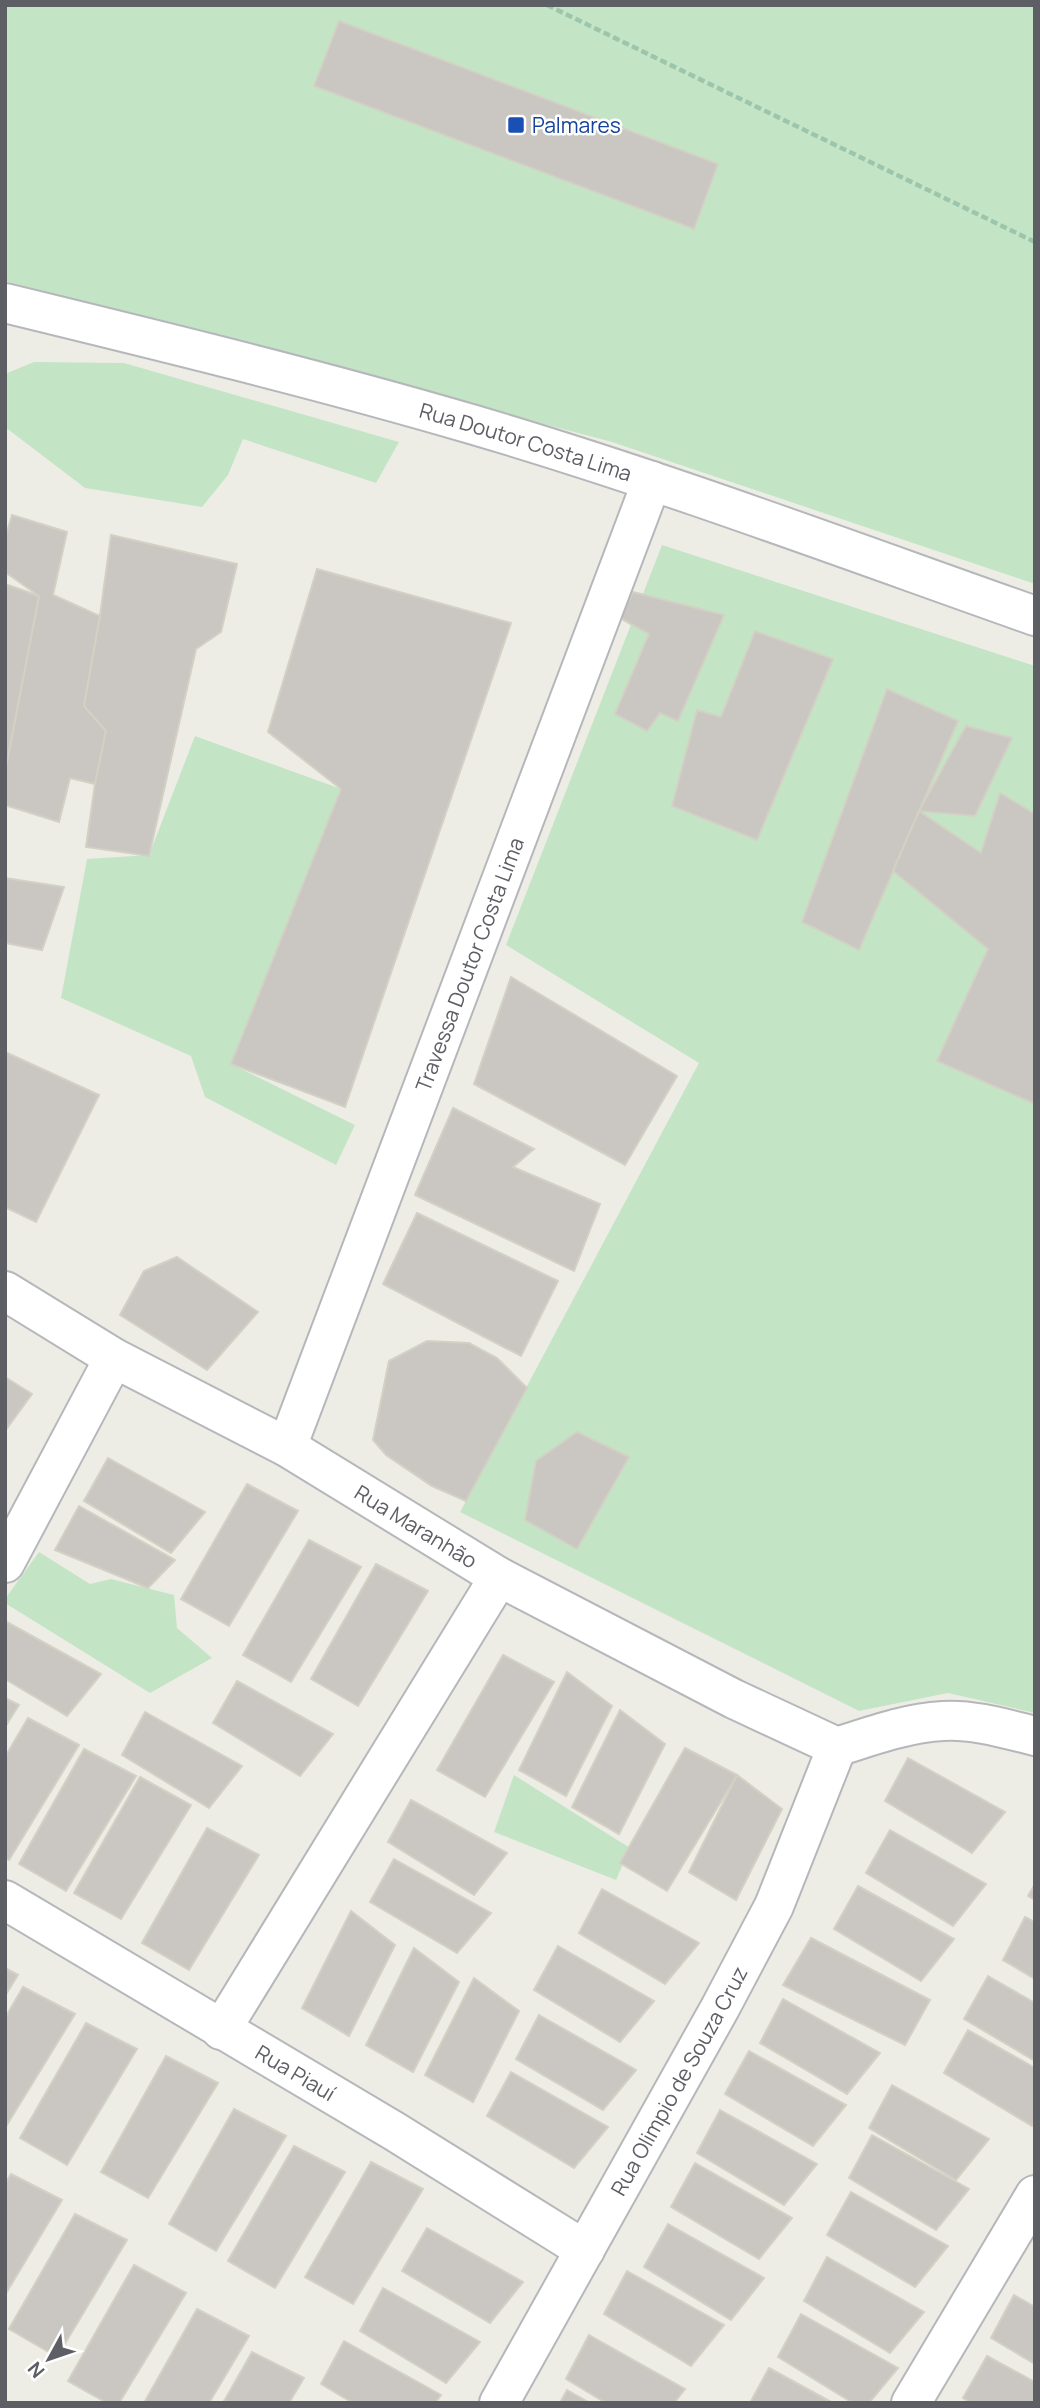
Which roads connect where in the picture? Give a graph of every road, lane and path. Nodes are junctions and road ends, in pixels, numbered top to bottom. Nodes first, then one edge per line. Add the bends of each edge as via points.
1 (547, 5) edge
2 (1035, 242) edge
3 (5, 303) edge
4 (652, 481) junction
5 (1035, 616) edge
6 (5, 1292) edge
7 (114, 1358) junction
8 (287, 1447) junction
9 (5, 1563) edge
10 (499, 1577) junction
11 (1035, 1736) edge
12 (837, 1747) junction
13 (5, 1900) edge
14 (221, 2030) junction
15 (1035, 2195) edge
16 (584, 2250) junction
17 (499, 2403) edge
18 (911, 2403) edge

1 - 2 path
3 - 4 street, Rua Doutor Costa Lima via 471,424
4 - 5 street, Rua Doutor Costa Lima
4 - 8 street, Travessa Doutor Costa Lima
6 - 7 street, Rua Maranhão
7 - 8 street, Rua Maranhão
7 - 9 street
8 - 10 street, Rua Maranhão
10 - 12 street, Rua Maranhão
10 - 14 street
11 - 12 street via 945,1721 895,1728
12 - 16 street, Rua Olimpio de Souza Cruz via 774,1906
13 - 14 street, Rua Piauí
14 - 16 street, Rua Piauí
15 - 18 street
16 - 17 street, Rua Olimpio de Souza Cruz

